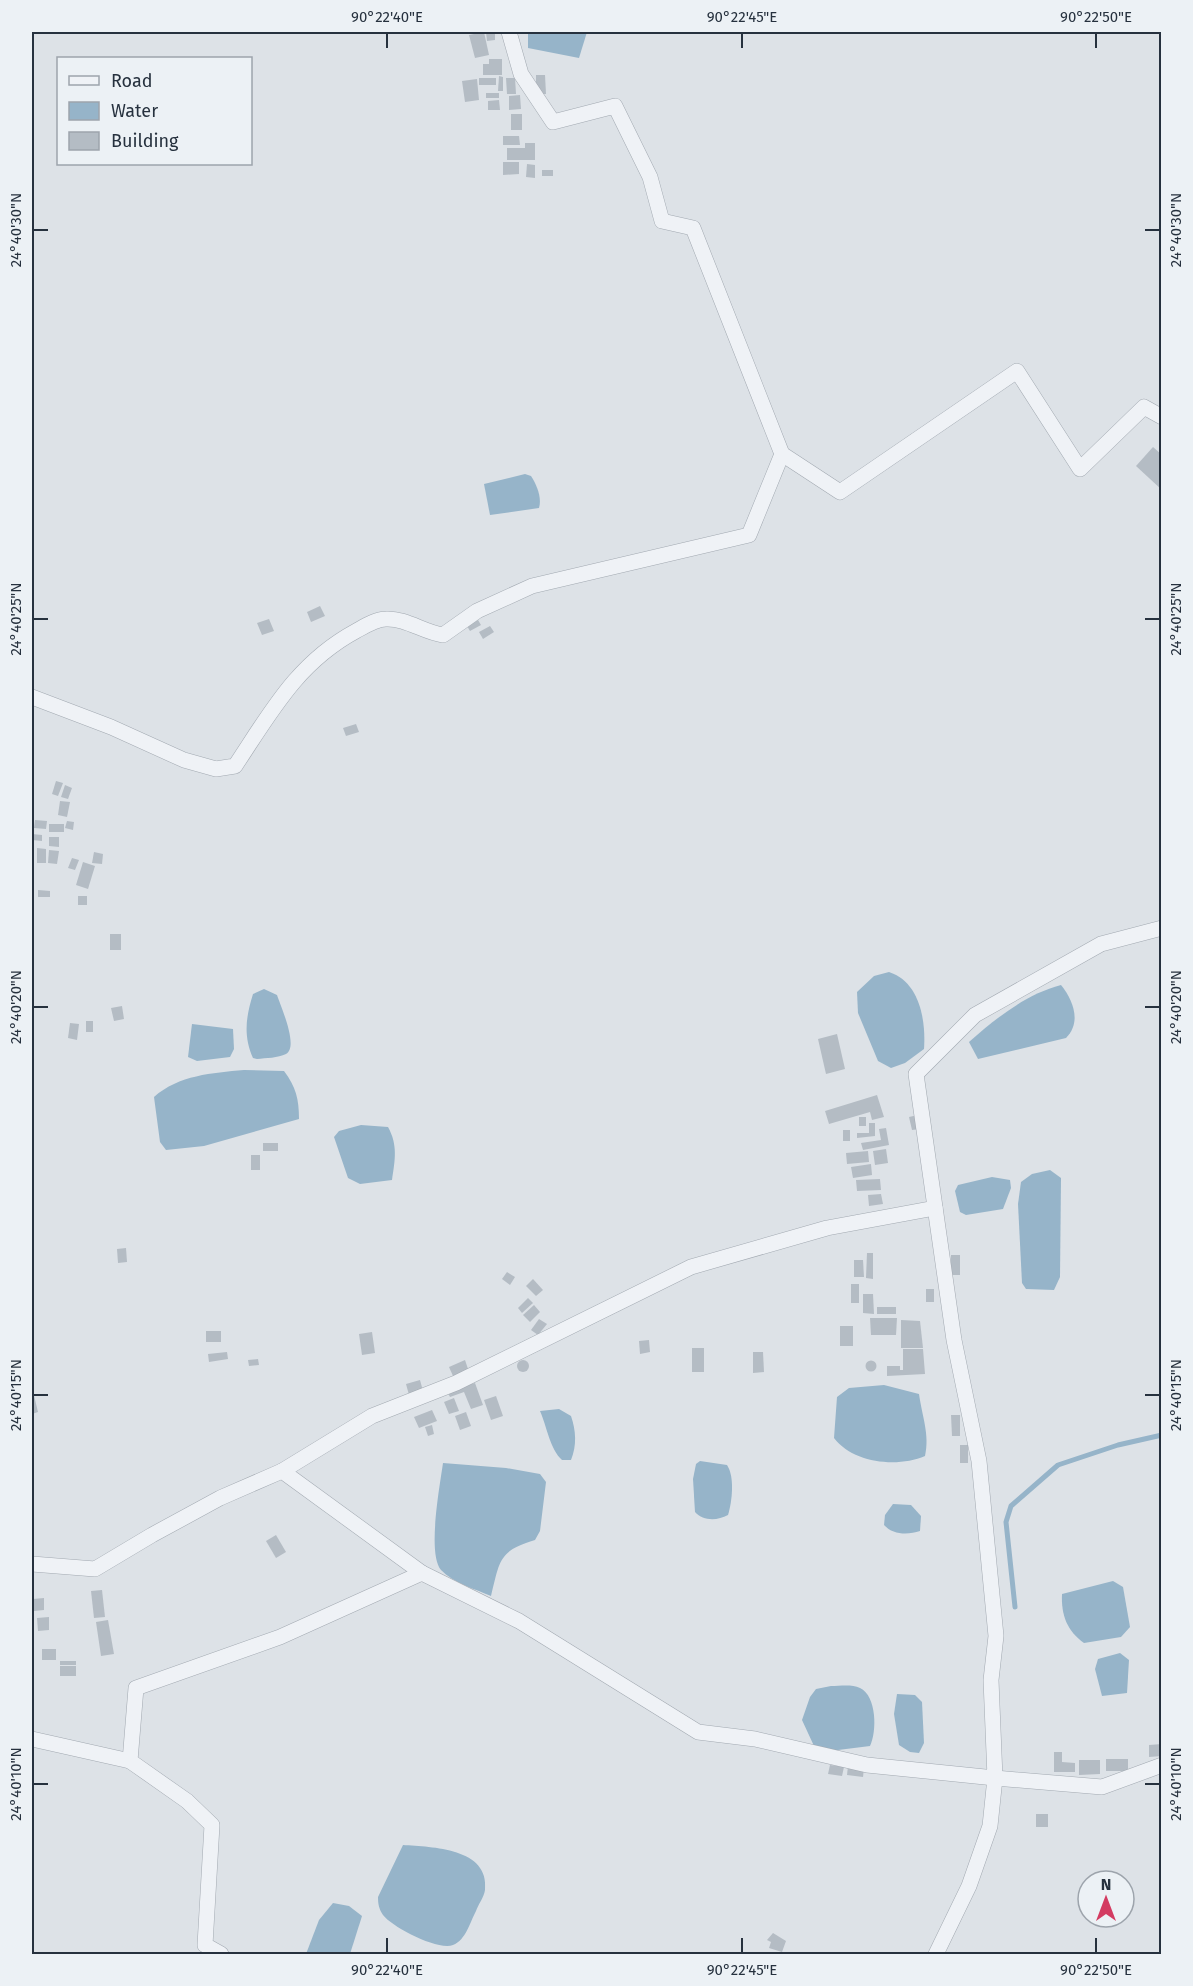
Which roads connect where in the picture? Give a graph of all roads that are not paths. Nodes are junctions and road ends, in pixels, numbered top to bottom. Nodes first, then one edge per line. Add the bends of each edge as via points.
1 (509, 32) edge
2 (1161, 417) edge
3 (782, 454) junction
4 (32, 697) edge
5 (1161, 927) edge
6 (935, 1208) junction
7 (282, 1471) junction
8 (32, 1564) edge
9 (422, 1573) junction
10 (32, 1739) edge
11 (130, 1761) junction
12 (1161, 1765) edge
13 (995, 1778) junction
14 (221, 1954) edge
15 (936, 1954) edge

1 - 3 street via 521,74 553,122 615,106 650,177 662,220 693,228
2 - 3 street via 1144,407 1080,469 1017,371 840,492
3 - 4 street via 749,535 532,586 477,611 443,635 385,619 350,634 307,666 285,689 235,766 216,769 184,760
5 - 6 street via 1101,944 975,1015 916,1074
6 - 7 street via 827,1228 690,1267 456,1383 372,1416
6 - 13 street via 954,1340 980,1461 996,1636 991,1680
7 - 8 street via 220,1498 95,1569
7 - 9 street
9 - 11 street via 280,1637 136,1688
9 - 13 street via 519,1621 698,1732 755,1739 867,1765
10 - 11 street
11 - 14 street via 187,1801 212,1825 205,1945
12 - 13 street via 1102,1787
13 - 15 street via 990,1826 969,1886

